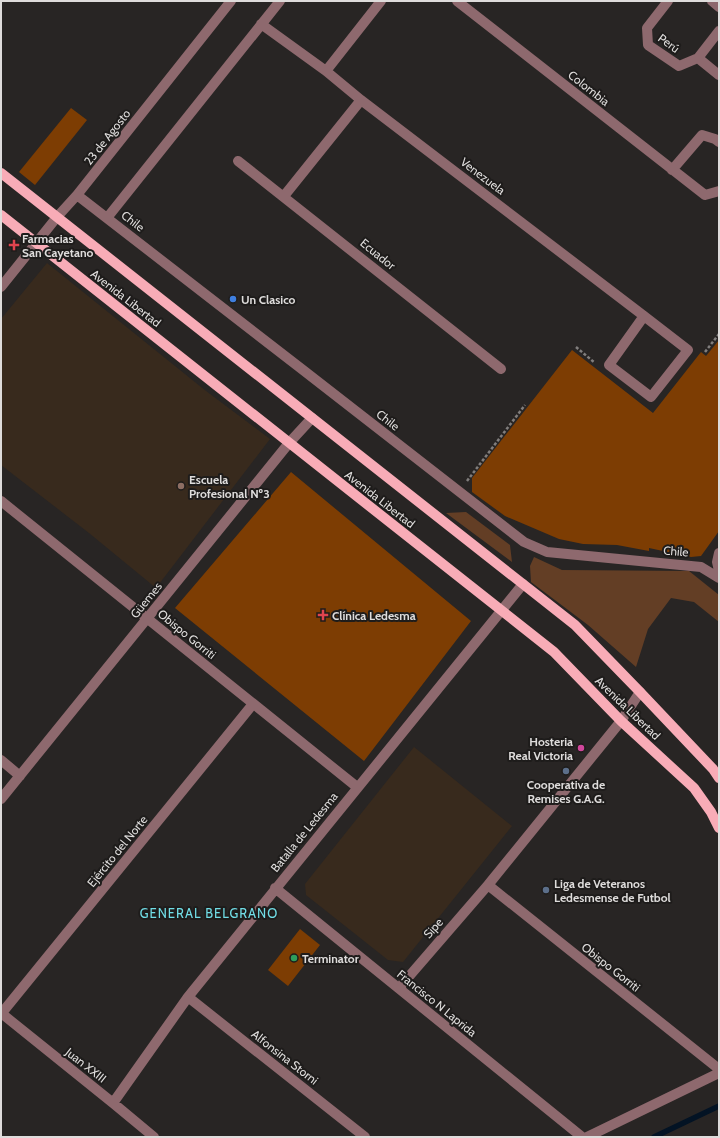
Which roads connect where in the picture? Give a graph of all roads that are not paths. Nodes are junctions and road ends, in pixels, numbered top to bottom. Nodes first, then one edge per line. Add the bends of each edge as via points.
1 (231, 1) edge
2 (280, 1) edge
3 (381, 1) edge
4 (457, 1) edge
5 (668, 1) edge
6 (712, 1) edge
7 (719, 7) edge
8 (261, 24) junction
9 (719, 31) edge
10 (698, 58) junction
11 (326, 71) junction
12 (719, 74) edge
13 (361, 100) junction
14 (719, 142) edge
15 (238, 161) dead end
16 (672, 170) junction
17 (1, 173) edge
18 (719, 191) edge
19 (77, 195) junction
20 (284, 196) junction
21 (1, 215) edge
22 (57, 217) junction
23 (107, 218) junction
24 (36, 243) junction
25 (1, 287) edge
26 (644, 316) junction
27 (501, 369) dead end
28 (312, 418) junction
29 (289, 443) junction
30 (1, 501) edge
31 (719, 553) edge
32 (719, 571) edge
33 (719, 578) edge
34 (523, 584) junction
35 (501, 612) junction
36 (147, 618) junction
37 (640, 692) junction
38 (253, 704) junction
39 (621, 721) junction
40 (1, 760) edge
41 (20, 776) junction
42 (719, 778) edge
43 (357, 787) junction
44 (1, 799) edge
45 (719, 828) edge
46 (488, 885) junction
47 (275, 888) junction
48 (399, 988) junction
49 (188, 997) junction
50 (1, 1014) edge
51 (719, 1069) edge
52 (719, 1073) edge
53 (113, 1103) junction
54 (154, 1137) edge
55 (365, 1137) edge
56 (582, 1137) edge
57 (588, 1137) edge

1 - 19 street, 23 de Agosto
2 - 8 street
3 - 11 street
4 - 16 street, Colombia
5 - 10 street, Perú via 647,28 648,45 680,66
6 - 7 street
8 - 11 street, Venezuela
8 - 23 street
9 - 10 street, Perú
10 - 12 street
11 - 13 street, Venezuela
13 - 20 street
13 - 26 street, Venezuela
14 - 16 street via 702,135
15 - 20 street, Ecuador
16 - 18 street, Colombia via 705,195
17 - 22 main road, Avenida Libertad
19 - 22 street, 23 de Agosto
19 - 23 street, Chile
20 - 27 street, Ecuador
21 - 24 main road, Avenida Libertad
22 - 24 street, 23 de Agosto
22 - 28 main road, Avenida Libertad
23 - 33 street, Chile via 524,542 547,552 701,567
24 - 25 street, 23 de Agosto
24 - 29 main road, Avenida Libertad
26 - 26 street, Venezuela via 608,365 651,397 688,350
28 - 29 street, Güemes
28 - 34 main road, Avenida Libertad
29 - 35 main road, Avenida Libertad
29 - 36 street, Güemes
30 - 36 street, Obispo Gorriti
31 - 32 street
34 - 35 street, Batalla de Ledesma
34 - 37 main road, Avenida Libertad via 575,625
35 - 39 main road, Avenida Libertad via 554,652
35 - 43 street, Batalla de Ledesma
36 - 38 street, Obispo Gorriti
36 - 41 street, Güemes
37 - 39 street, Sipe
37 - 42 main road, Avenida Libertad
38 - 43 street, Obispo Gorriti
38 - 50 street, Ejército del Norte
39 - 45 main road, Avenida Libertad via 694,788
39 - 46 street, Sipe
40 - 41 street
41 - 44 street, Güemes
43 - 47 street, Batalla de Ledesma
46 - 48 street, Sipe
46 - 51 street, Obispo Gorriti
47 - 48 street, Francisco N Laprida
47 - 49 street, Batalla de Ledesma
48 - 56 street, Francisco N Laprida
49 - 53 street, Batalla de Ledesma
49 - 55 street, Alfonsina Storni
50 - 53 street, Juan XXIII
52 - 57 street
53 - 54 street, Juan XXIII

